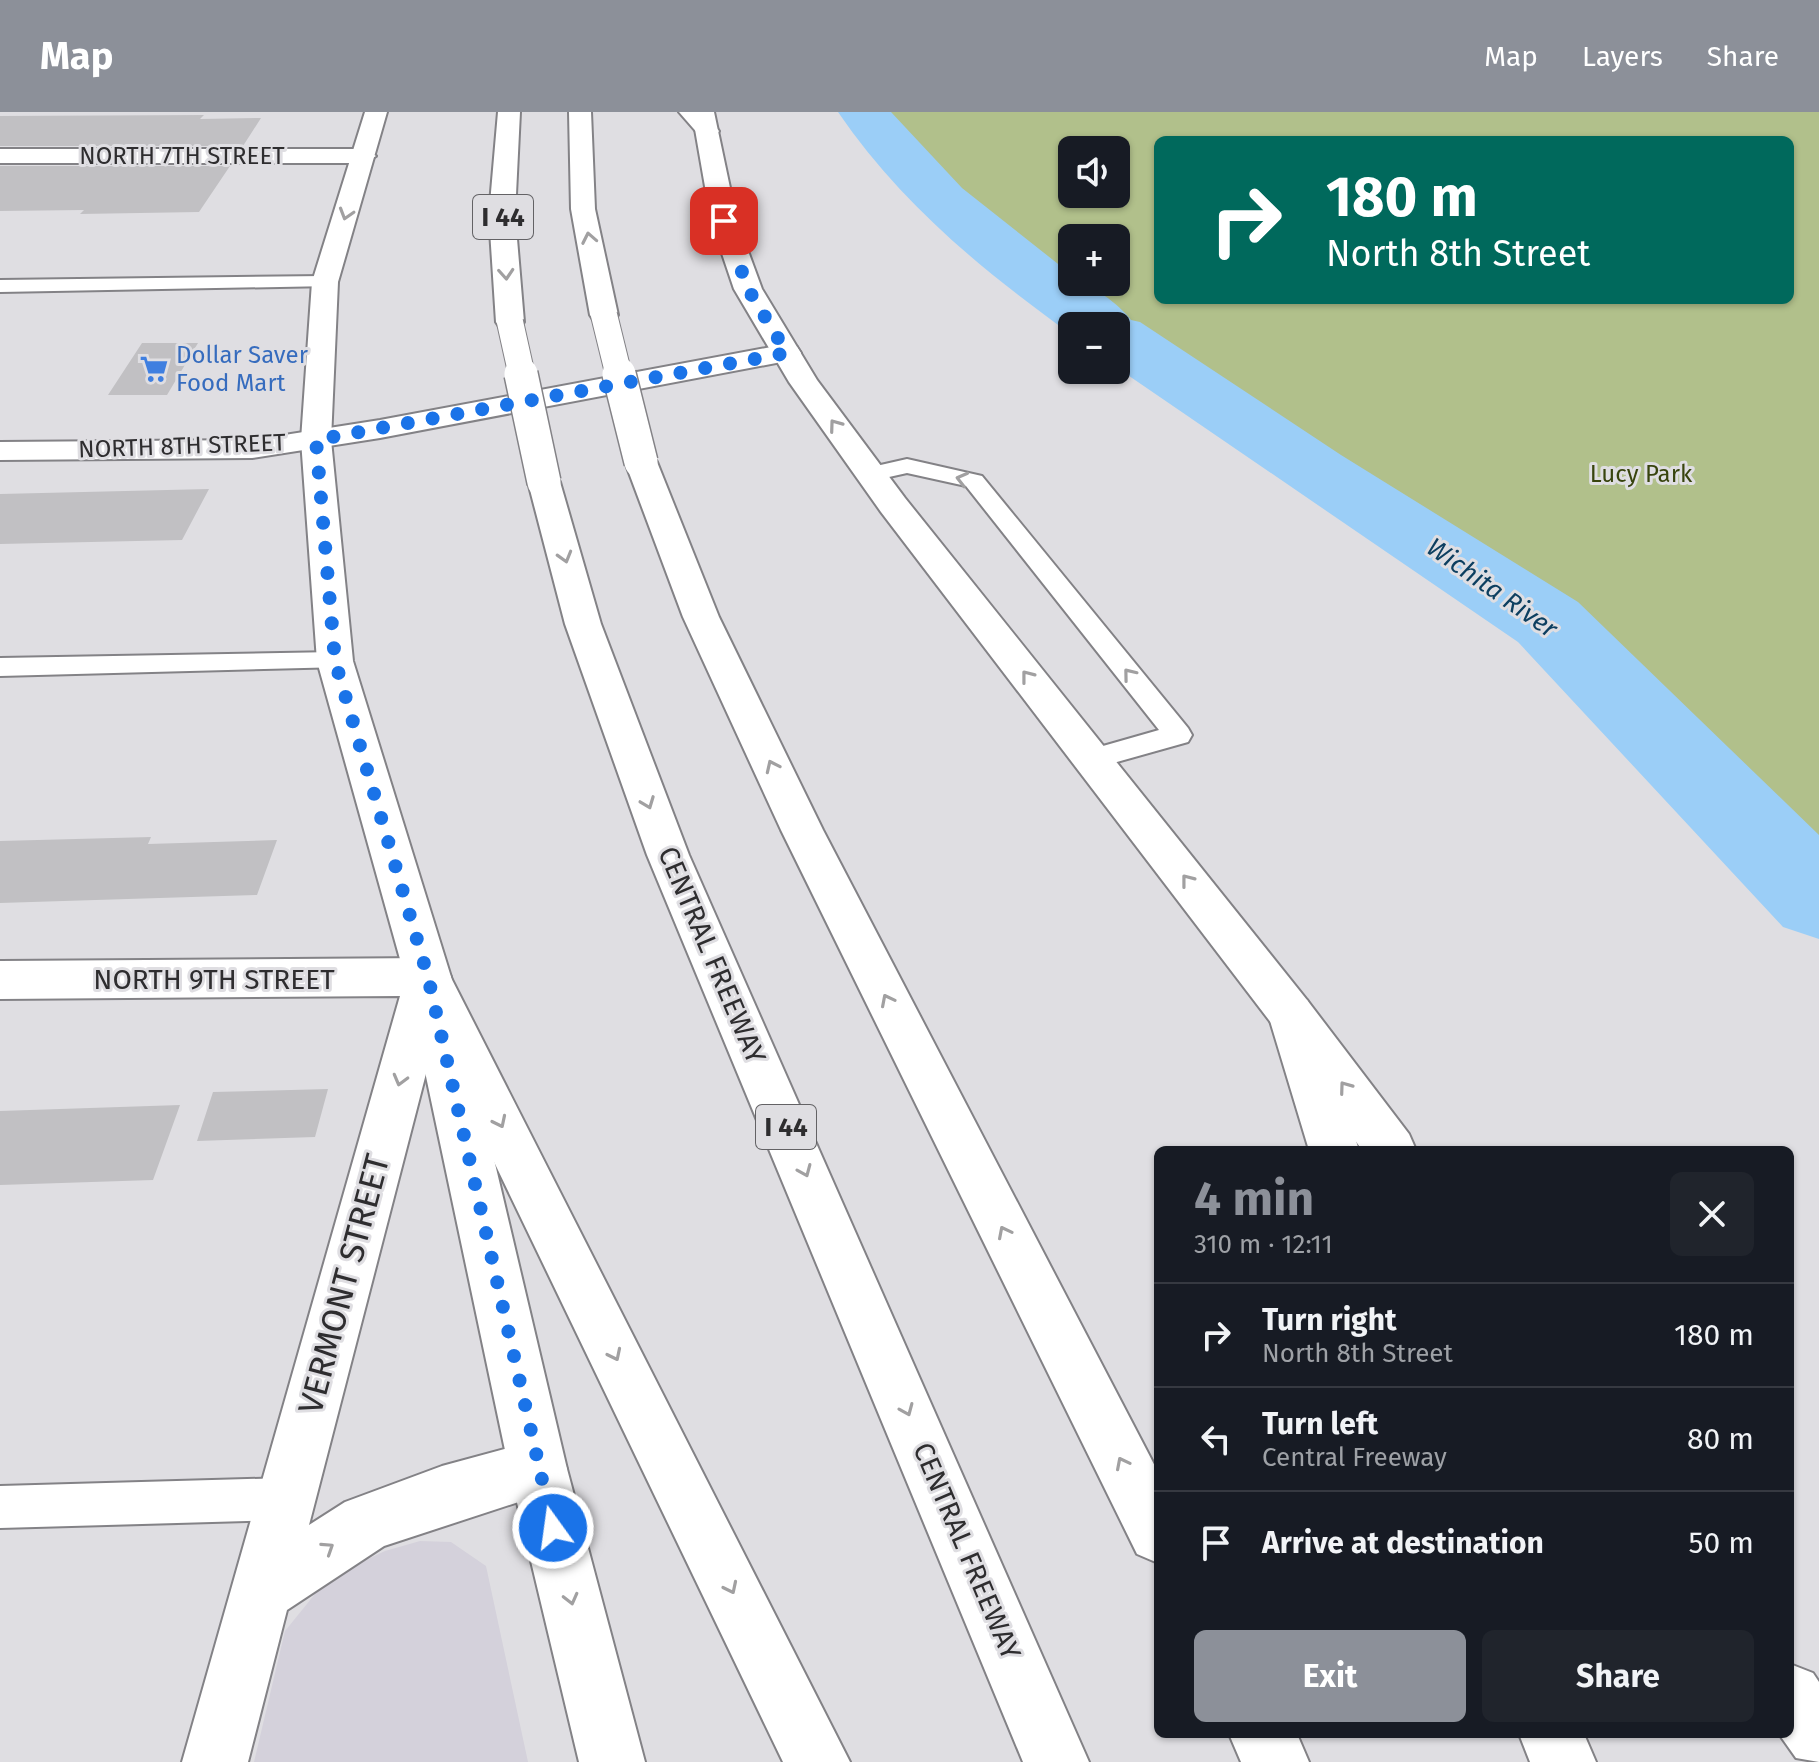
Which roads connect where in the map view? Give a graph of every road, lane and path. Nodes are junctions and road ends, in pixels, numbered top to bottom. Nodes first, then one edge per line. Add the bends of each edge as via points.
1 (376, 112) edge
2 (509, 112) edge
3 (580, 112) edge
4 (700, 118) edge
5 (0, 156) edge
6 (364, 156) junction
7 (325, 282) junction
8 (0, 286) edge
9 (787, 353) junction
10 (316, 440) junction
11 (0, 451) edge
12 (871, 474) junction
13 (335, 661) junction
14 (0, 667) edge
15 (1092, 759) junction
16 (428, 977) junction
17 (0, 980) edge
18 (1291, 1014) junction
19 (1333, 1146) edge
20 (1388, 1146) edge
21 (538, 1469) junction
22 (286, 1499) junction
23 (0, 1507) edge
24 (1154, 1525) edge
25 (262, 1591) junction
26 (1794, 1701) edge
27 (1819, 1735) edge
28 (1263, 1738) edge
29 (1553, 1738) edge
30 (215, 1762) edge
31 (612, 1762) edge
32 (817, 1762) edge
33 (1056, 1762) edge
34 (1276, 1762) edge
35 (1563, 1762) edge

1 - 6 main road
2 -> 33 main road, CENTRAL FREEWAY / I 44, bridge via 502,215 510,322 544,482 583,624 668,855
24 -> 3 main road, bridge via 802,830 701,617 641,462 604,315 583,209
4 - 9 main road via 724,221 748,289
5 - 6 main road, NORTH 7TH STREET
6 -> 7 main road
7 - 8 lane
7 - 10 main road
9 - 10 main road, NORTH 8TH STREET
12 -> 9 main road
10 - 11 main road, NORTH 8TH STREET via 252,449
10 - 13 main road
15 -> 12 main road
15 -> 12 lane via 1178,735 974,481 907,466
13 - 14 lane
13 - 16 main road
18 -> 15 main road
16 - 17 main road, NORTH 9TH STREET
16 - 21 main road
16 -> 22 main road, VERMONT STREET
16 -> 32 main road
18 - 19 main road
20 -> 18 main road
25 -> 21 main road via 366,1523
21 -> 31 main road
22 - 23 lane
22 - 25 main road, VERMONT STREET
25 - 30 main road, VERMONT STREET
26 - 27 main road
28 - 34 main road
29 - 35 main road

